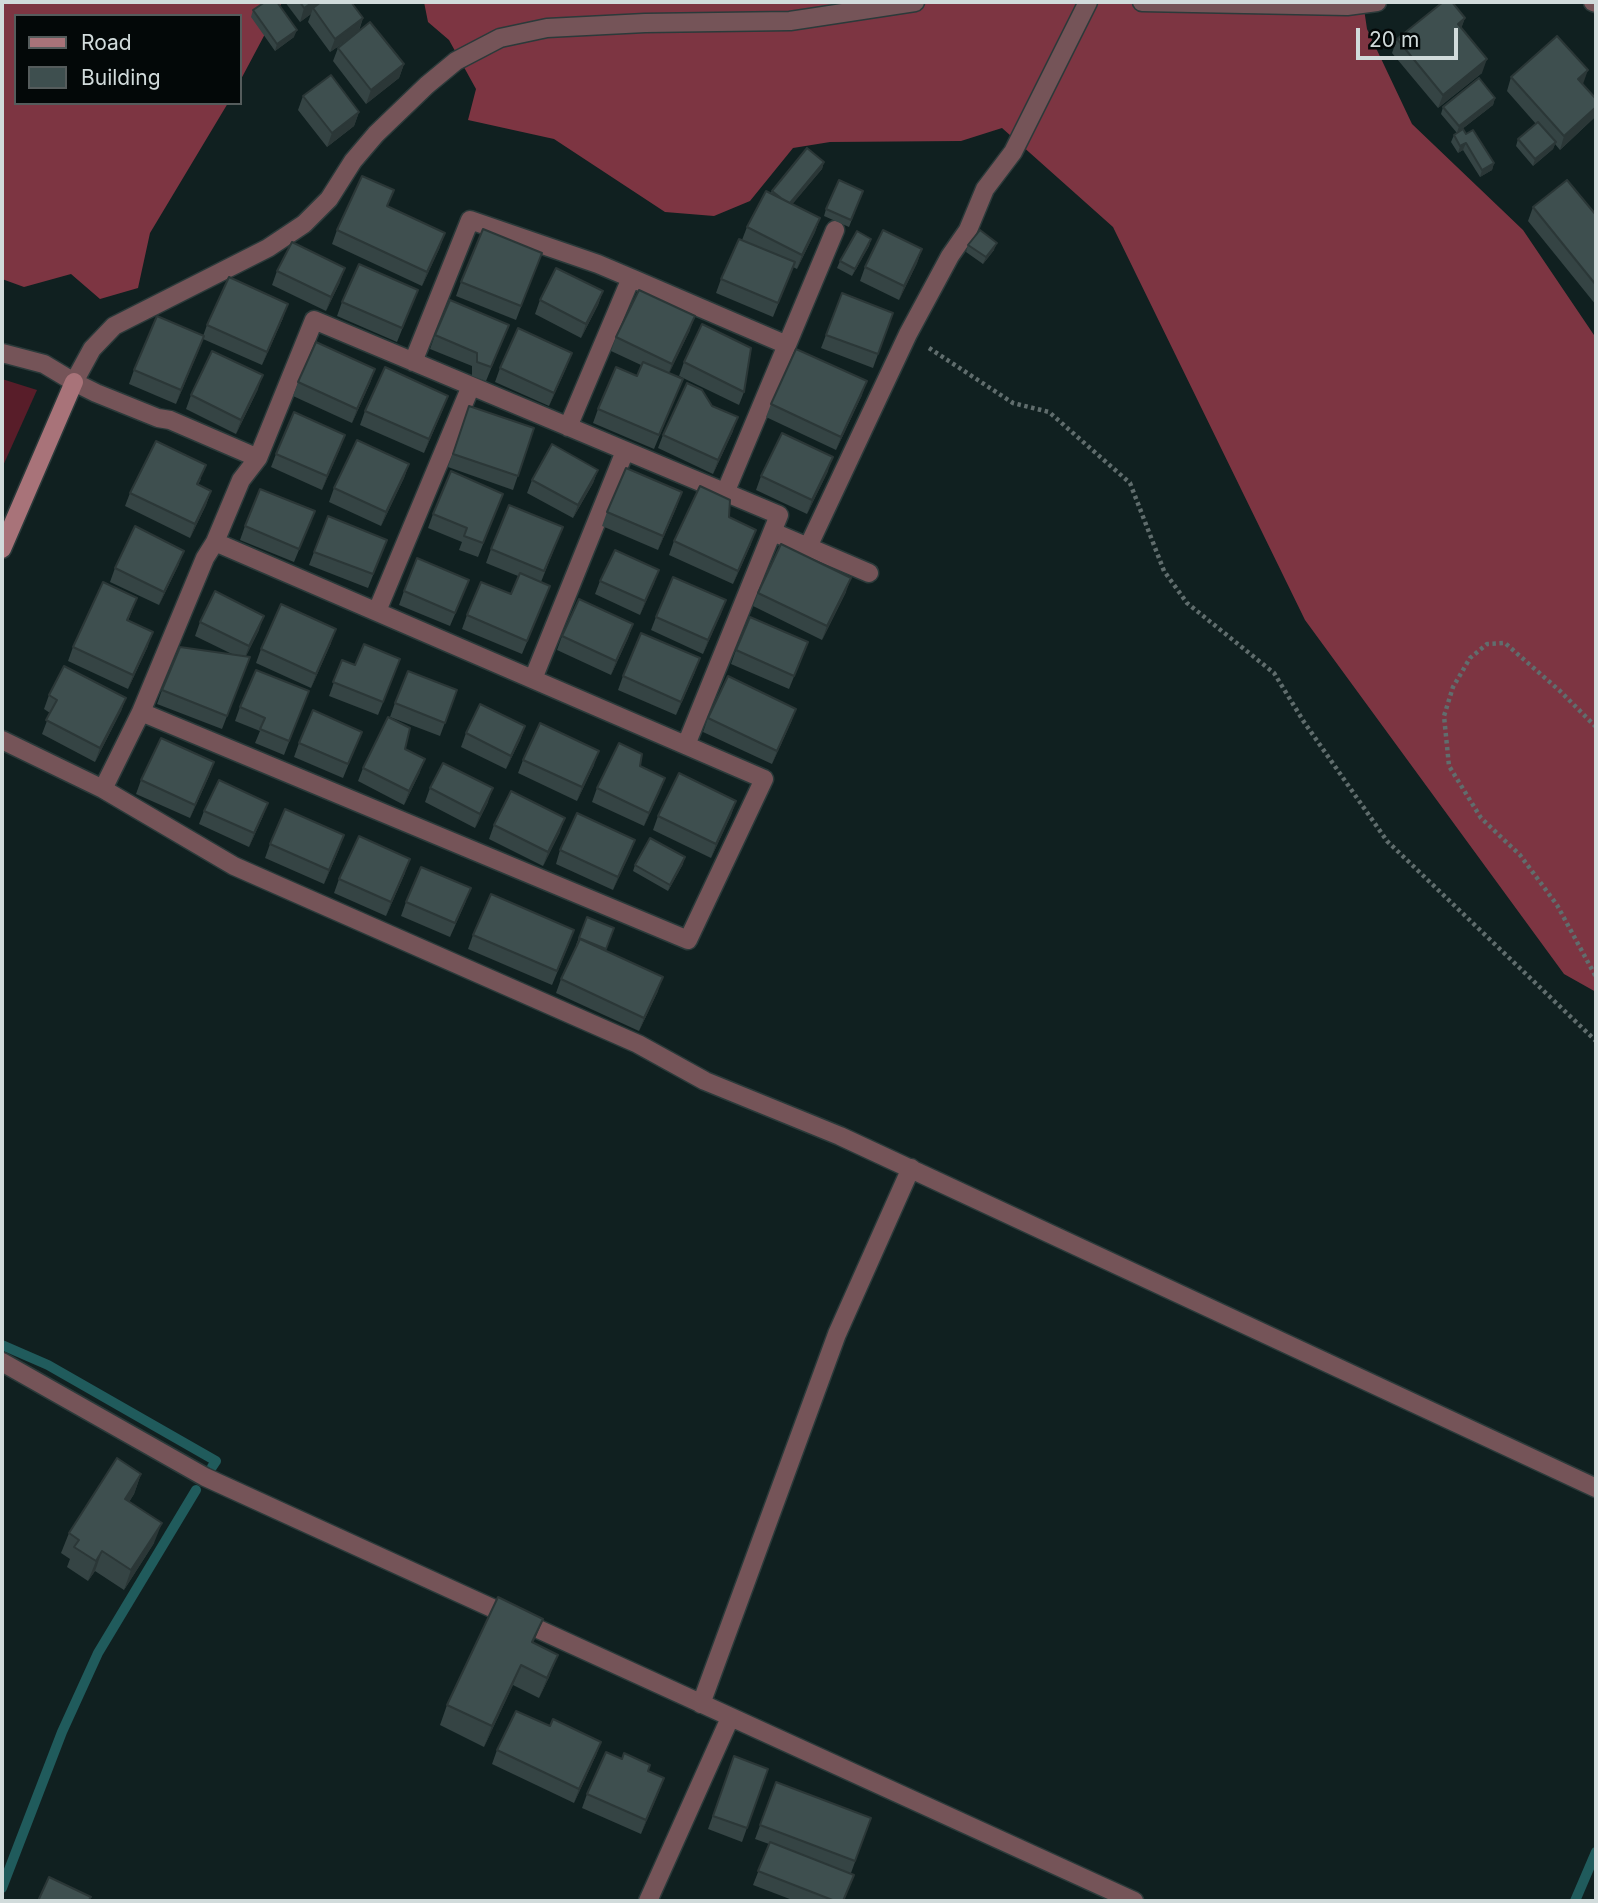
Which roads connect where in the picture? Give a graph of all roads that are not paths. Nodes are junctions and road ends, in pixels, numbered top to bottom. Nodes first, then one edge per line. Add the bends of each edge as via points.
1 (915, 2) edge
2 (1088, 2) edge
3 (1142, 2) edge
4 (1377, 2) edge
5 (835, 230) dead end
6 (631, 278) junction
7 (787, 345) junction
8 (2, 353) edge
9 (413, 362) junction
10 (74, 382) junction
11 (471, 386) junction
12 (568, 427) junction
13 (625, 451) junction
14 (258, 458) junction
15 (725, 493) junction
16 (773, 532) junction
17 (215, 542) junction
18 (808, 547) junction
19 (2, 549) edge
20 (869, 573) dead end
21 (377, 611) junction
22 (533, 678) junction
23 (141, 712) junction
24 (2, 740) edge
25 (686, 745) junction
26 (103, 789) junction
27 (911, 1168) junction
28 (2, 1362) edge
29 (1596, 1488) edge
30 (701, 1704) junction
31 (730, 1718) junction
32 (648, 1901) edge
33 (1134, 1901) edge

1 - 10 street via 790,21 547,28 500,38 456,61 427,85 376,134 330,199 304,224 268,248 114,326 92,349
2 - 18 street via 1013,152 985,189 968,230 908,334
3 - 4 street via 1347,6
5 - 7 street
6 - 7 street
6 - 9 street via 470,220
6 - 12 street
7 - 15 street
8 - 10 street via 44,364
9 - 11 street
9 - 14 street via 314,320
10 - 14 street
10 - 19 street
11 - 12 street
11 - 21 street
12 - 13 street
13 - 15 street
13 - 22 street
14 - 17 street via 241,480
15 - 16 street via 779,515
16 - 18 street
16 - 25 street
17 - 21 street
17 - 23 street
18 - 20 street
21 - 22 street
22 - 25 street
23 - 25 street via 688,940 764,779
23 - 26 street
24 - 26 street
26 - 27 street via 234,866 638,1044 705,1081
27 - 29 street
27 - 30 street via 836,1334
28 - 30 street via 205,1477
30 - 31 street
31 - 32 street
31 - 33 street

